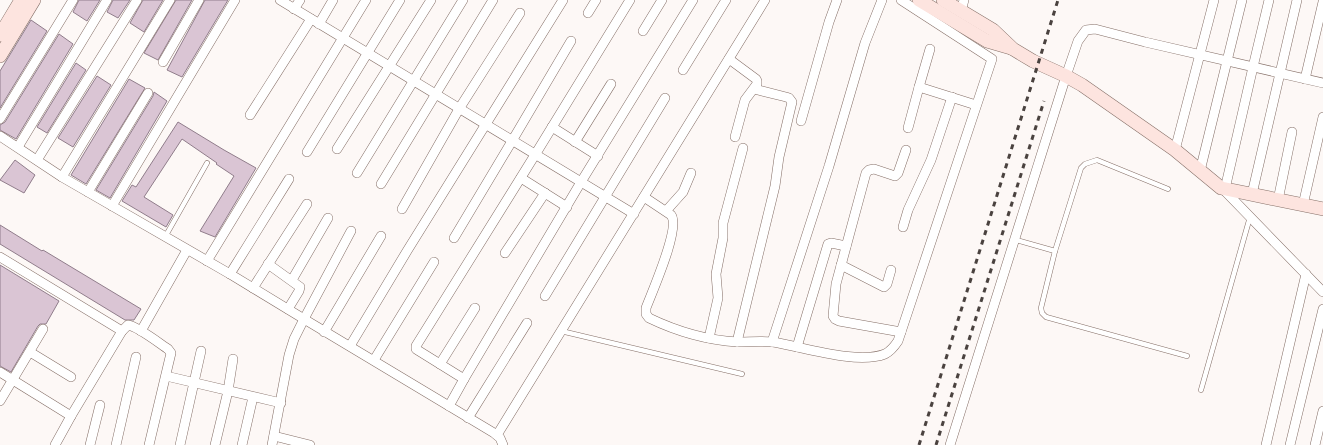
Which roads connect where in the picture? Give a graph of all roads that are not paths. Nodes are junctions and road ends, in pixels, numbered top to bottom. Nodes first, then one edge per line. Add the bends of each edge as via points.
1 (21, 0) edge
2 (34, 0) edge
3 (73, 0) edge
4 (107, 0) edge
5 (137, 0) edge
6 (170, 0) edge
7 (199, 0) edge
8 (235, 0) edge
9 (280, 0) edge
10 (300, 0) edge
11 (333, 0) edge
12 (366, 0) edge
13 (400, 0) edge
14 (431, 0) edge
15 (463, 0) edge
16 (492, 0) edge
17 (563, 0) edge
18 (596, 0) edge
19 (630, 0) edge
20 (662, 0) edge
21 (694, 0) edge
22 (726, 0) edge
23 (765, 0) edge
24 (837, 0) edge
25 (882, 0) edge
26 (901, 0) edge
27 (918, 0) edge
28 (943, 0) edge
29 (1214, 0) edge
30 (1242, 0) edge
31 (1269, 0) edge
32 (1298, 0) edge
33 (1323, 2) edge
34 (962, 5) edge
35 (294, 9) junction
36 (520, 13) dead end
37 (588, 13) dead end
38 (315, 21) junction
39 (643, 31) dead end
40 (0, 35) edge
41 (342, 38) junction
42 (571, 41) dead end
43 (930, 49) dead end
44 (1012, 49) junction
45 (367, 53) junction
46 (1199, 55) junction
47 (0, 56) edge
48 (729, 59) junction
49 (1227, 61) junction
50 (163, 62) dead end
51 (389, 67) junction
52 (1252, 67) junction
53 (682, 70) dead end
54 (1280, 74) junction
55 (1066, 76) junction
56 (1305, 79) junction
57 (414, 81) junction
58 (1323, 83) edge
59 (611, 84) dead end
60 (920, 87) junction
61 (754, 89) junction
62 (148, 93) dead end
63 (434, 94) junction
64 (952, 97) junction
65 (665, 98) dead end
66 (976, 105) junction
67 (459, 109) junction
68 (250, 115) dead end
69 (1323, 117) edge
70 (0, 119) edge
71 (801, 121) dead end
72 (486, 125) junction
73 (552, 127) junction
74 (908, 128) dead end
75 (1292, 132) dead end
76 (0, 136) edge
77 (735, 136) dead end
78 (512, 141) junction
79 (575, 142) junction
80 (18, 147) junction
81 (743, 148) dead end
82 (337, 149) dead end
83 (906, 150) dead end
84 (1174, 150) junction
85 (308, 152) dead end
86 (535, 155) junction
87 (598, 156) junction
88 (37, 160) junction
89 (207, 163) dead end
90 (1200, 171) junction
91 (357, 172) dead end
92 (692, 173) dead end
93 (62, 177) junction
94 (521, 178) junction
95 (289, 179) dead end
96 (582, 182) junction
97 (381, 184) dead end
98 (1223, 188) junction
99 (1168, 189) dead end
100 (88, 192) junction
101 (545, 193) junction
102 (1252, 194) junction
103 (605, 196) junction
104 (644, 197) junction
105 (1278, 200) junction
106 (307, 204) dead end
107 (1303, 205) junction
108 (112, 206) junction
109 (567, 206) junction
110 (402, 208) dead end
111 (1323, 209) edge
112 (666, 212) junction
113 (634, 214) junction
114 (1250, 217) junction
115 (328, 218) dead end
116 (903, 227) dead end
117 (350, 231) dead end
118 (381, 236) dead end
119 (165, 237) junction
120 (454, 238) dead end
121 (1016, 240) junction
122 (846, 246) junction
123 (187, 250) junction
124 (1055, 251) junction
125 (505, 254) dead end
126 (0, 257) edge
127 (207, 261) junction
128 (434, 262) dead end
129 (268, 264) junction
130 (841, 265) junction
131 (891, 270) dead end
132 (230, 274) junction
133 (1306, 274) junction
134 (292, 280) junction
135 (253, 288) junction
136 (1323, 292) edge
137 (545, 296) dead end
138 (475, 308) dead end
139 (288, 309) junction
140 (1323, 309) edge
141 (304, 319) junction
142 (527, 324) dead end
143 (43, 329) dead end
144 (122, 331) junction
145 (141, 331) junction
146 (561, 331) junction
147 (324, 332) junction
148 (901, 332) junction
149 (709, 338) junction
150 (737, 342) junction
151 (772, 342) junction
152 (350, 346) junction
153 (797, 347) junction
154 (201, 351) dead end
155 (30, 352) junction
156 (1187, 356) dead end
157 (136, 357) dead end
158 (233, 359) dead end
159 (374, 360) junction
160 (440, 364) junction
161 (0, 372) edge
162 (742, 374) dead end
163 (166, 376) junction
164 (71, 377) dead end
165 (464, 378) junction
166 (14, 380) junction
167 (194, 383) junction
168 (1201, 390) dead end
169 (228, 391) junction
170 (253, 397) junction
171 (0, 401) edge
172 (281, 403) junction
173 (100, 405) dead end
174 (449, 406) junction
175 (1323, 411) edge
176 (70, 416) junction
177 (468, 418) junction
178 (497, 435) junction
179 (273, 441) edge
180 (297, 444) edge
181 (55, 445) edge
182 (90, 445) edge
183 (116, 445) edge
184 (149, 445) edge
185 (180, 445) edge
186 (215, 445) edge
187 (242, 445) edge
188 (310, 445) edge
189 (503, 445) edge
190 (950, 445) edge
191 (1266, 445) edge
192 (1290, 445) edge
193 (1315, 445) edge

1 - 40 street
2 - 47 street
3 - 70 street
4 - 80 street
5 - 88 street
6 - 93 street
7 - 50 street
8 - 108 street
9 - 35 street
10 - 35 street
11 - 38 street
12 - 41 street
13 - 45 street
14 - 51 street
15 - 57 street
16 - 63 street
17 - 72 street
18 - 37 street
19 - 73 street
20 - 39 street
21 - 87 street
22 - 53 street
23 - 48 street
24 - 71 street
25 - 151 street via 865,43 829,166
26 - 66 street via 992,59
27 - 44 street via 987,41
28 - 34 street
29 - 46 street
30 - 49 street
31 - 52 street
32 - 54 street
33 - 56 street
34 - 44 street
35 - 38 street
36 - 67 street
38 - 41 street
38 - 68 street
41 - 45 street
41 - 127 street
42 - 78 street
43 - 60 street
44 - 55 street
45 - 51 street
45 - 85 street
46 - 49 street
46 - 55 street via 1095,29 1086,30 1078,41
46 - 84 street
48 - 61 street via 756,78
48 - 104 street
49 - 52 street
49 - 90 street
51 - 57 street
51 - 82 street
52 - 54 street
52 - 98 street
54 - 56 street
54 - 102 street
55 - 84 street
55 - 121 street
56 - 58 street
57 - 63 street
57 - 91 street
59 - 79 street
60 - 64 street
60 - 74 street
61 - 77 street via 743,106
61 - 150 street via 790,98 792,102 775,186
62 - 100 street
63 - 67 street
63 - 97 street
64 - 66 street
64 - 116 street via 931,160
65 - 103 street
66 - 148 street
67 - 72 street
67 - 110 street
69 - 107 street
72 - 78 street
72 - 152 street
73 - 79 street
73 - 86 street
75 - 105 street
76 - 80 street
78 - 86 street
78 - 120 street
79 - 87 street
80 - 88 street
81 - 149 street via 723,223 723,238 716,274 718,298
83 - 122 street via 895,176 871,168 866,173
84 - 90 street
86 - 94 street
86 - 96 street
87 - 96 street
88 - 93 street
89 - 119 lane
90 - 98 street
92 - 112 street via 683,192
93 - 100 street
94 - 101 street
94 - 160 street via 416,346 419,352
95 - 132 street
96 - 103 street
96 - 109 street
98 - 102 street
98 - 114 street
99 - 124 lane via 1097,160 1085,164 1081,168
100 - 108 street
101 - 109 street
101 - 125 street
102 - 105 street
103 - 113 street
103 - 137 street
104 - 112 street
104 - 113 street
105 - 107 street
106 - 129 street
107 - 111 street
108 - 119 street
109 - 165 street
112 - 149 street via 673,218 673,228 646,314 649,318 676,329
113 - 146 street
114 - 133 street
114 - 168 lane
115 - 134 street
117 - 141 street
118 - 147 street
119 - 123 street
121 - 124 lane
121 - 190 street
122 - 130 street
122 - 153 street via 828,244
123 - 127 street
123 - 145 street
124 - 156 lane via 1041,308 1046,317
126 - 144 street
127 - 132 street
128 - 159 street
129 - 134 street
129 - 135 street
130 - 131 street via 884,287 888,284
130 - 148 street via 836,284 833,316 835,319
132 - 135 street
133 - 136 street
133 - 191 street
134 - 139 street via 300,289
135 - 139 street
138 - 160 street
139 - 141 street
140 - 192 street
141 - 147 street
141 - 172 street via 289,355
142 - 177 street
143 - 155 street
144 - 145 street via 128,325
144 - 176 street
145 - 163 street via 170,351
146 - 162 lane
146 - 178 street
147 - 152 street
148 - 153 street via 893,349 885,354 870,357 839,356
149 - 150 street
150 - 151 street
151 - 153 street
152 - 159 street
154 - 167 street
155 - 164 street
155 - 166 street
157 - 183 street
158 - 169 street
159 - 174 street
160 - 165 street
161 - 166 street
163 - 167 street
163 - 184 street
165 - 174 street
166 - 171 street
166 - 176 street
167 - 169 street
167 - 185 street
169 - 170 street
169 - 186 street
170 - 172 street
170 - 187 street
172 - 179 street
173 - 182 street
174 - 177 street
175 - 193 street
176 - 181 street
177 - 178 street
178 - 189 street
179 - 180 street
180 - 188 street

